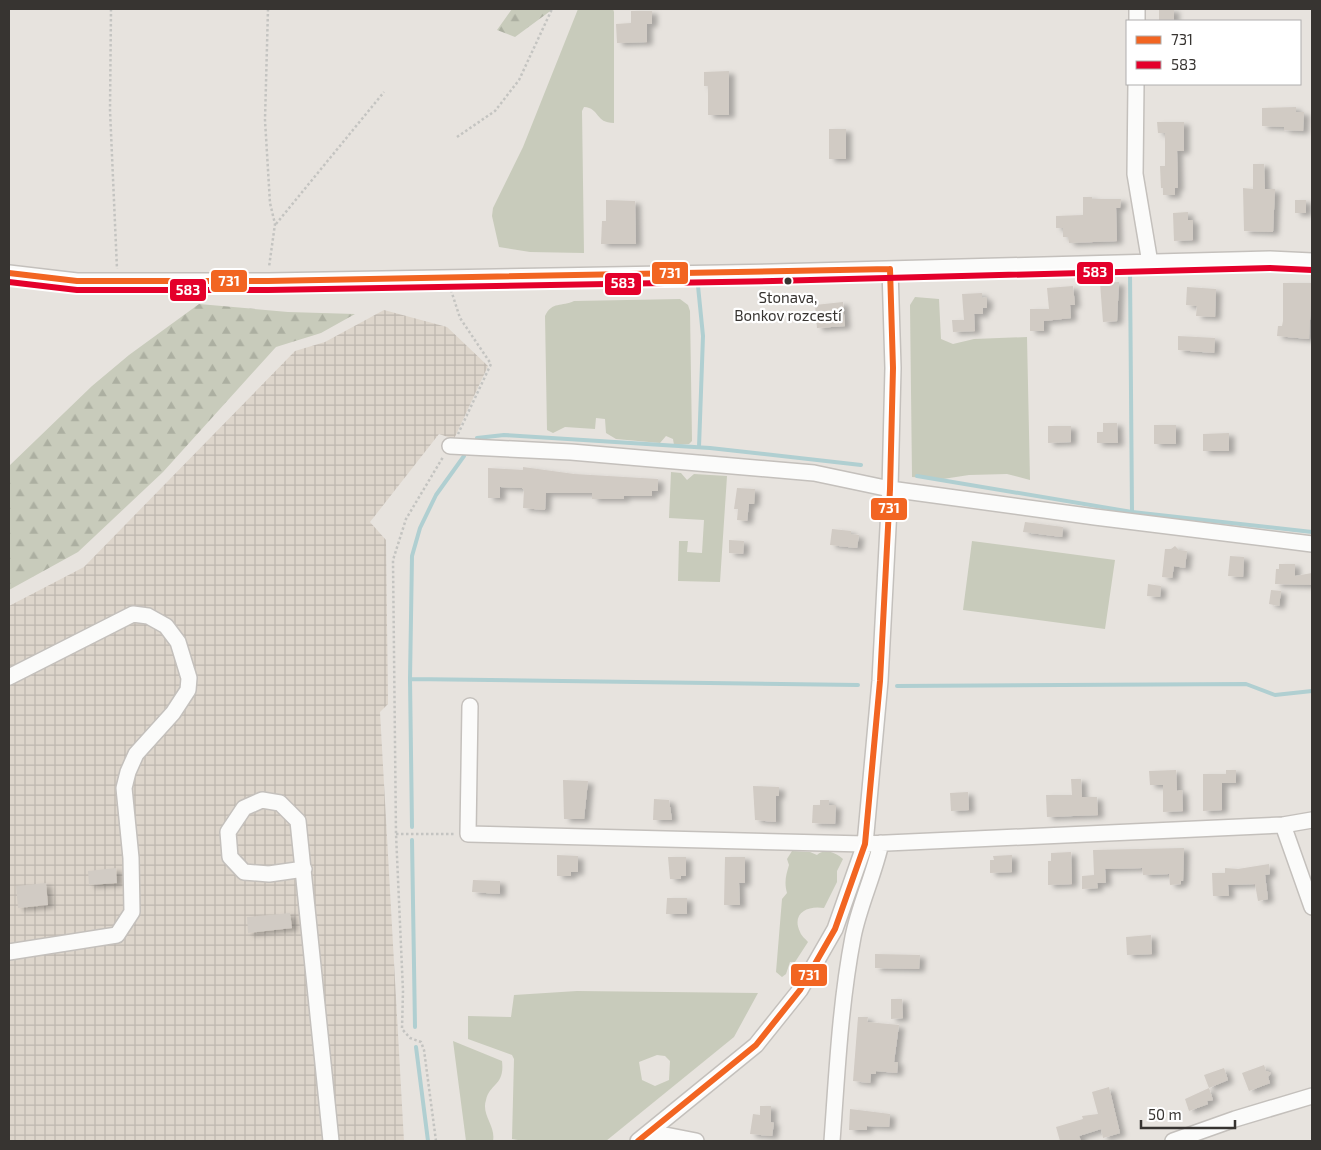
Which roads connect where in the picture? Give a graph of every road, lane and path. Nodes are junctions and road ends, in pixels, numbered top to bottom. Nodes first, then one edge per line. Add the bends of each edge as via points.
1 (111, 9) edge
2 (268, 9) edge
3 (552, 9) edge
4 (1136, 85) edge
5 (384, 92) dead end
6 (457, 137) dead end
7 (276, 224) junction
8 (1312, 261) edge
9 (1150, 263) junction
10 (890, 269) junction
11 (9, 273) edge
12 (448, 278) junction
13 (117, 281) junction
14 (268, 281) junction
15 (450, 446) junction
16 (890, 489) junction
17 (1312, 544) edge
18 (9, 677) edge
19 (470, 706) dead end
20 (1312, 820) edge
21 (1283, 825) junction
22 (396, 834) junction
23 (468, 834) junction
24 (881, 843) junction
25 (865, 844) junction
26 (304, 869) junction
27 (1312, 907) edge
28 (9, 952) edge
29 (1312, 1096) edge
30 (644, 1136) edge
31 (331, 1141) edge
32 (436, 1141) edge
33 (696, 1141) edge
34 (832, 1141) edge
35 (1173, 1141) edge

1 - 13 path via 110,110
2 - 7 path via 265,120 270,203
3 - 6 path via 519,80 495,111
4 - 9 street via 1135,174
5 - 7 path
7 - 14 path
8 - 9 street via 1270,259
9 - 10 street
10 - 12 street
10 - 16 street via 893,368
11 - 13 street via 76,281
12 - 14 street
12 - 15 path via 460,318 490,364 465,422
13 - 14 street
15 - 16 street via 571,452 814,473
15 - 22 path via 406,519 393,560
16 - 17 street
16 - 25 street via 880,681
18 - 28 street via 133,614 148,616 166,626 178,642 189,678 188,690 173,714 136,754 128,772 124,788 132,912 117,935
19 - 23 street
20 - 21 street
21 - 24 street
21 - 27 street
22 - 23 path
22 - 32 path via 402,934 402,1029 410,1038 421,1042 424,1050
23 - 25 street
24 - 25 street
24 - 34 street via 854,935 843,994
25 - 30 street via 835,929 800,990 756,1045
26 - 26 street via 298,821 280,803 262,800 244,808 228,832 230,857 244,872 268,874
26 - 31 street
29 - 35 street via 1235,1118
30 - 33 street

